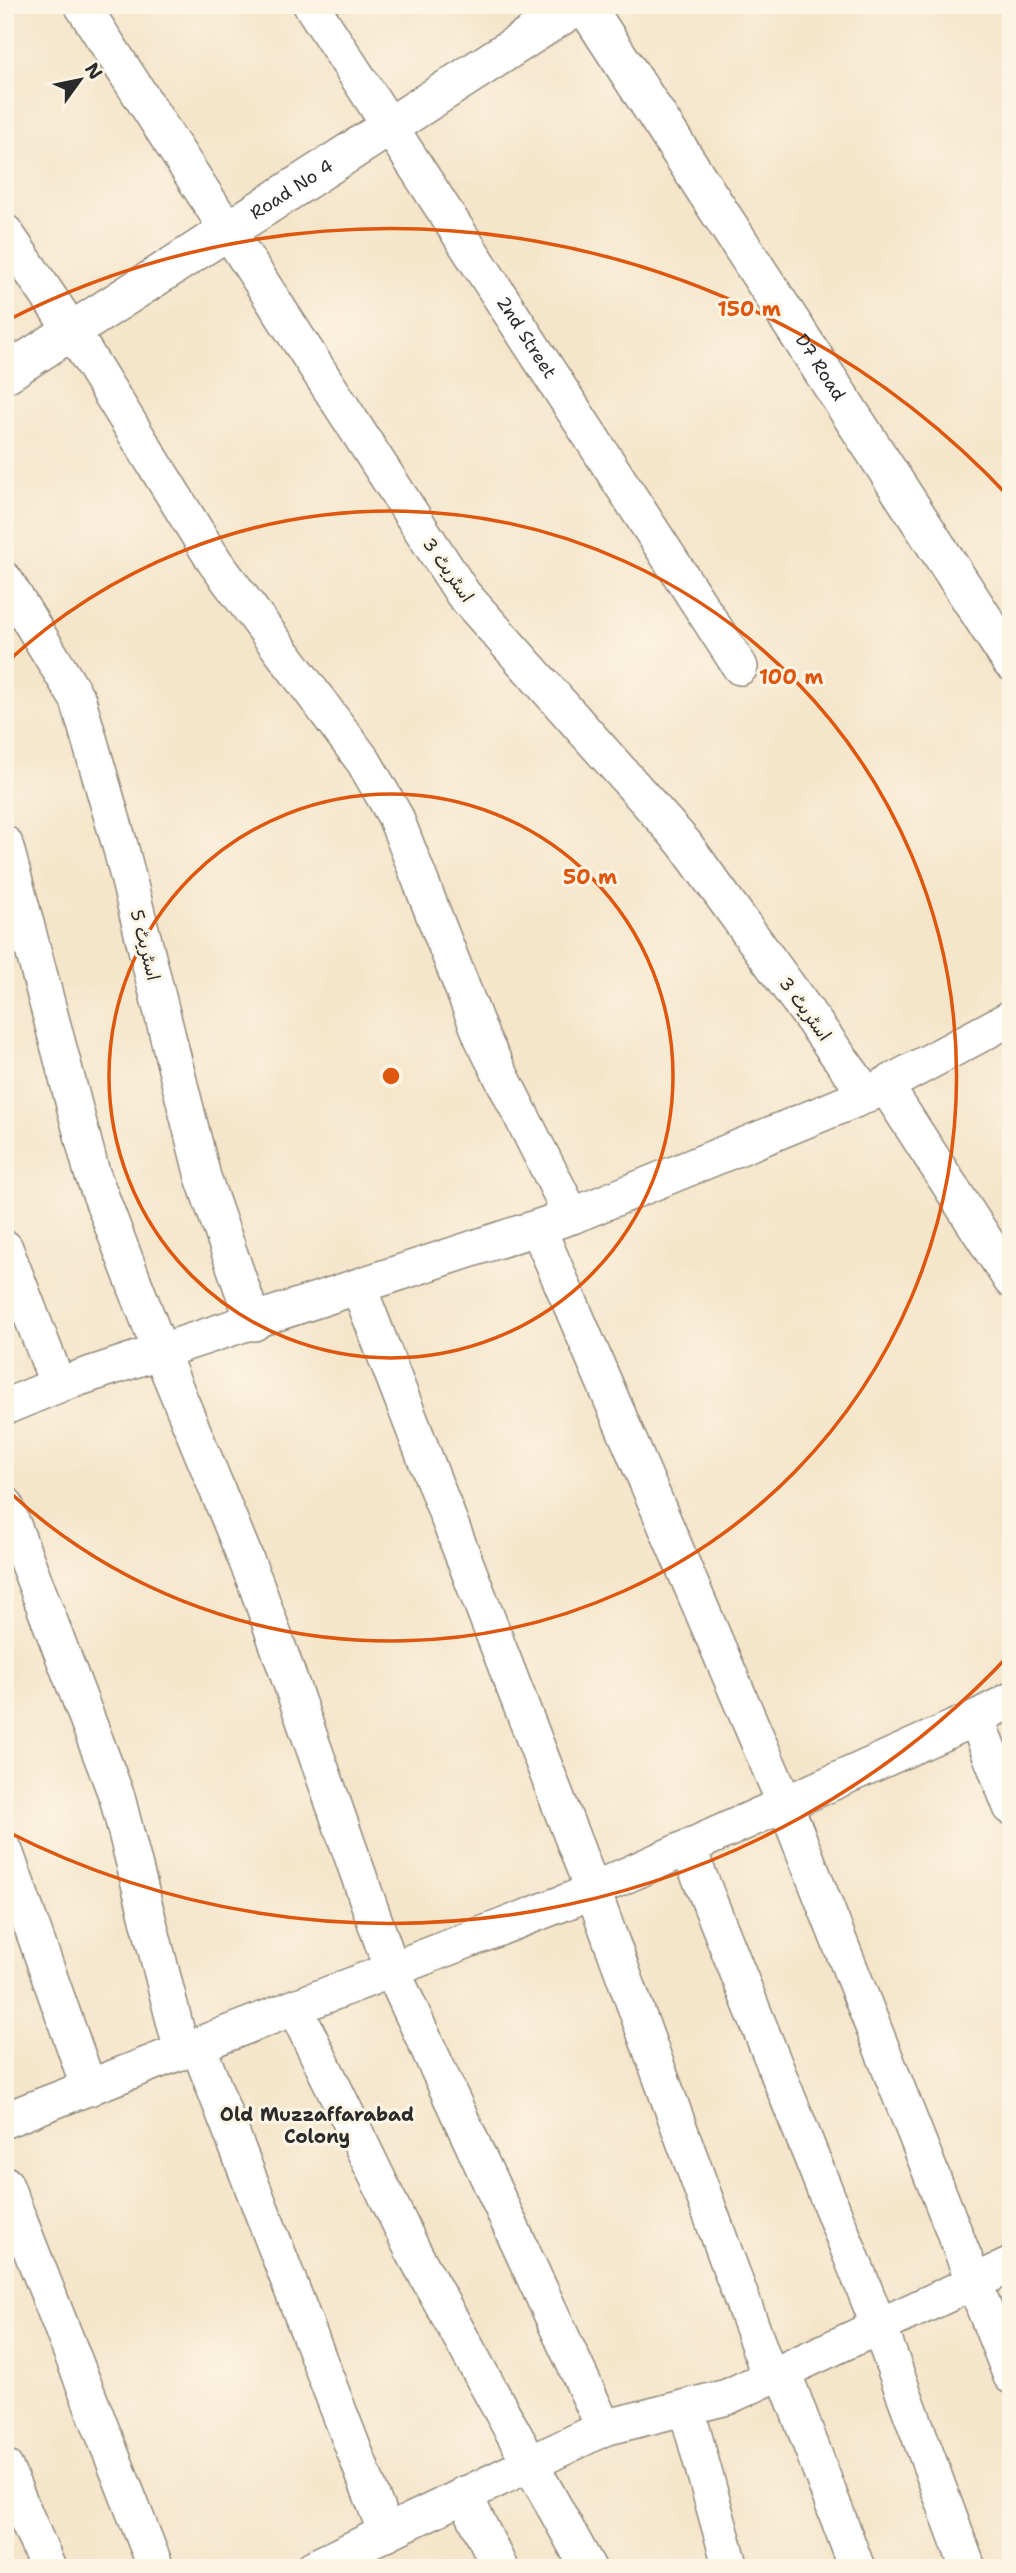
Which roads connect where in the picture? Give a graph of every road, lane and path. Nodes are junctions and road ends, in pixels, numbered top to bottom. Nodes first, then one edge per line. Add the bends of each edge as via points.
1 (82, 5) edge
2 (311, 5) edge
3 (578, 5) edge
4 (585, 5) edge
5 (389, 127) junction
6 (228, 231) junction
7 (5, 232) edge
8 (72, 331) junction
9 (5, 374) edge
10 (5, 580) edge
11 (1011, 661) edge
12 (740, 667) dead end
13 (5, 844) edge
14 (1011, 1018) edge
15 (876, 1090) junction
16 (572, 1216) junction
17 (538, 1228) junction
18 (5, 1248) edge
19 (1011, 1280) edge
20 (359, 1288) junction
21 (254, 1322) junction
22 (161, 1353) junction
23 (58, 1385) junction
24 (5, 1407) edge
25 (5, 1504) edge
26 (1011, 1700) edge
27 (976, 1718) junction
28 (785, 1804) junction
29 (1011, 1807) edge
30 (688, 1848) junction
31 (5, 1851) edge
32 (593, 1891) junction
33 (392, 1970) junction
34 (295, 2008) junction
35 (190, 2049) junction
36 (89, 2088) junction
37 (5, 2120) edge
38 (5, 2184) edge
39 (1011, 2265) edge
40 (975, 2281) junction
41 (878, 2326) junction
42 (776, 2374) junction
43 (1011, 2376) edge
44 (685, 2407) junction
45 (604, 2428) junction
46 (529, 2464) junction
47 (5, 2467) edge
48 (464, 2494) junction
49 (377, 2548) edge
50 (48, 2568) edge
51 (156, 2568) edge
52 (313, 2568) edge
53 (500, 2568) edge
54 (588, 2568) edge
55 (731, 2568) edge
56 (857, 2568) edge
57 (968, 2568) edge

1 - 6 street, اسٹریٹ 3
2 - 5 street, 2nd Street
3 - 5 street, Road No 4
4 - 11 street, D7 Road
5 - 6 street, Road No 4
5 - 12 street, 2nd Street
6 - 8 street, Road No 4
6 - 15 street, اسٹریٹ 3 via 463,594 684,843
7 - 8 street
8 - 9 street, Road No 4
8 - 16 street via 215,562 364,762 395,816 482,1038
10 - 21 street, اسٹریٹ 5 via 78,700 121,849 203,1177
13 - 22 street via 92,1173
14 - 15 street
15 - 16 street
15 - 19 street, اسٹریٹ 3
16 - 17 street
17 - 20 street
17 - 28 street
18 - 23 street
20 - 21 street
20 - 32 street
21 - 22 street
22 - 23 street
22 - 33 street via 256,1584
23 - 24 street
25 - 35 street via 117,1797
26 - 27 street
27 - 28 street
27 - 29 street
28 - 30 street
28 - 40 street
30 - 32 street
30 - 41 street
31 - 36 street
32 - 33 street
32 - 42 street
33 - 34 street
33 - 45 street
34 - 35 street
34 - 46 street via 413,2251
35 - 36 street
35 - 49 street
36 - 37 street
38 - 51 street
39 - 40 street
40 - 41 street
40 - 43 street
41 - 42 street
41 - 57 street
42 - 44 street via 727,2397
42 - 56 street
44 - 45 street
44 - 55 street
45 - 46 street
46 - 48 street
46 - 54 street
47 - 50 street
48 - 49 street
48 - 53 street
49 - 52 street

